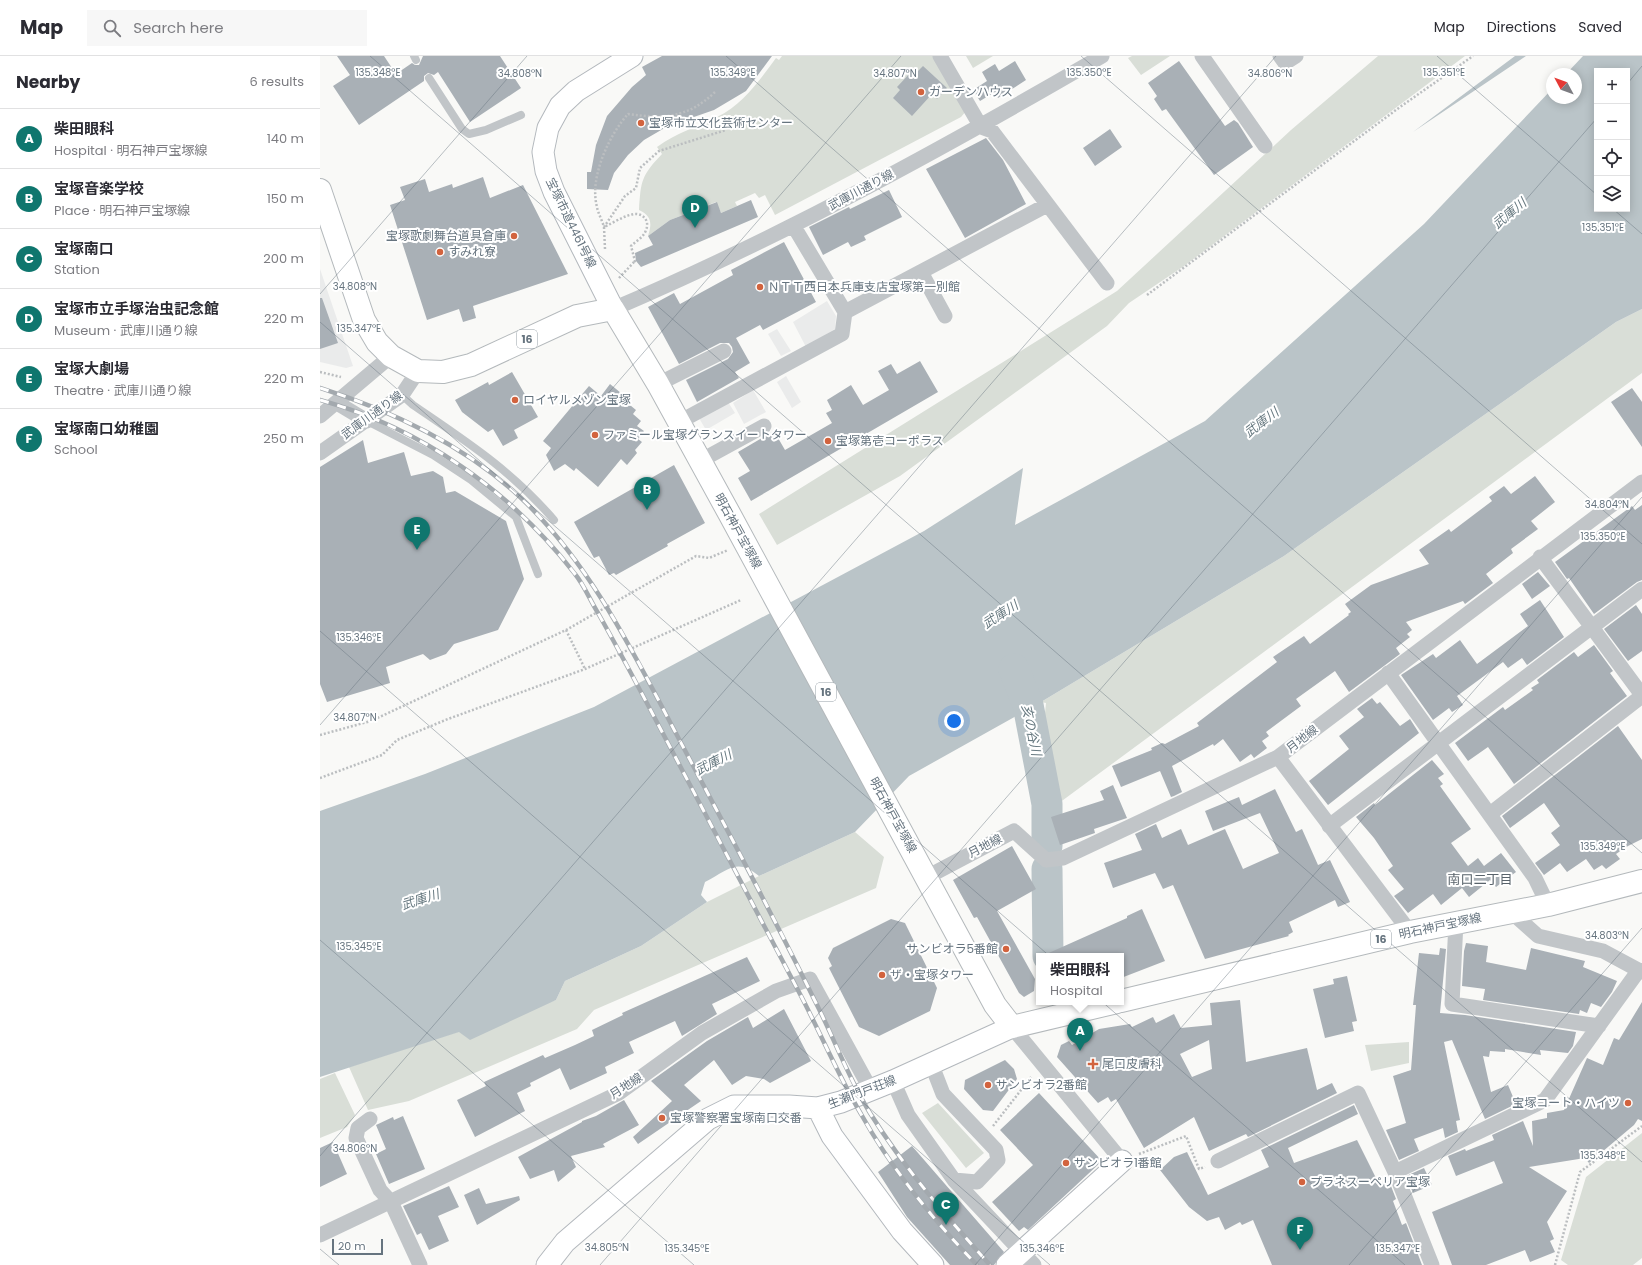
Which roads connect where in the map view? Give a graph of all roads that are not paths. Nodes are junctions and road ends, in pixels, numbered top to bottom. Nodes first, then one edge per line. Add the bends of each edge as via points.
1 (940, 56) edge
2 (1102, 56) edge
3 (1202, 56) edge
4 (1280, 56) edge
5 (1296, 56) edge
6 (625, 58) edge
7 (428, 78) dead end
8 (521, 115) dead end
9 (981, 127) junction
10 (1265, 146) dead end
11 (320, 190) edge
12 (1047, 205) junction
13 (793, 225) junction
14 (921, 272) junction
15 (1107, 283) dead end
16 (613, 309) junction
17 (845, 312) junction
18 (945, 316) dead end
19 (724, 351) dead end
20 (391, 356) junction
21 (418, 371) junction
22 (658, 384) junction
23 (402, 396) junction
24 (337, 403) junction
25 (320, 416) edge
26 (367, 421) junction
27 (679, 422) junction
28 (764, 426) dead end
29 (320, 453) edge
30 (700, 461) junction
31 (1642, 482) edge
32 (554, 520) dead end
33 (1540, 557) junction
34 (538, 574) dead end
35 (1642, 589) edge
36 (1592, 627) junction
37 (1388, 673) junction
38 (1642, 696) edge
39 (1438, 743) junction
40 (1278, 757) junction
41 (1490, 814) junction
42 (1329, 826) junction
43 (924, 873) junction
44 (1642, 881) edge
45 (1548, 905) junction
46 (1511, 912) junction
47 (1456, 922) junction
48 (1410, 932) junction
49 (1640, 971) edge
50 (1124, 1000) edge
51 (1104, 1005) edge
52 (1599, 1026) junction
53 (1012, 1027) junction
54 (931, 1063) junction
55 (893, 1081) junction
56 (870, 1090) junction
57 (818, 1108) junction
58 (370, 1119) dead end
59 (1122, 1161) joint
60 (1218, 1161) road end
61 (1396, 1172) junction
62 (954, 1180) junction
63 (391, 1202) junction
64 (320, 1235) edge
65 (1021, 1261) edge
66 (420, 1265) edge
67 (547, 1265) edge
68 (932, 1265) edge
69 (1432, 1265) edge

1 - 9 street
2 - 9 street, 武庫川通り線
3 - 10 street
4 - 5 street via 1285,63
6 - 16 street, 宝塚市道4461号線 via 576,91 560,106 548,128 543,152 546,171 554,192
7 - 8 lane via 462,129 469,134 486,130
9 - 12 street via 992,131
9 - 13 street, 武庫川通り線
11 - 20 main road, 16 via 364,320 377,342
12 - 14 street
12 - 15 street
13 - 16 street, 武庫川通り線
13 - 17 street
14 - 17 street
14 - 18 street
16 - 21 main road, 16 via 577,316 471,365 443,372
16 - 22 main road, 明石神戸宝塚線 / 16
17 - 27 street via 842,334
19 - 22 street
20 - 21 main road, 16
20 - 24 street
21 - 23 street, 武庫川通り線
22 - 27 main road, 明石神戸宝塚線 / 16
23 - 26 street, 武庫川通り線
23 - 32 lane via 412,406 504,469
24 - 25 street
24 - 26 street
26 - 29 street, 武庫川通り線
26 - 34 lane via 440,459 471,480 516,517
27 - 30 main road, 明石神戸宝塚線 / 16
28 - 30 street
30 - 43 main road, 明石神戸宝塚線 / 16
31 - 33 street, 月地線
33 - 36 street
33 - 37 street, 月地線
35 - 36 street
36 - 38 street
36 - 39 street
37 - 39 street
37 - 40 street, 月地線
38 - 41 street
39 - 41 street
39 - 42 street
40 - 42 street
40 - 43 street, 月地線 via 1063,858 1046,860 1014,832
41 - 45 street via 1535,878
42 - 48 street
43 - 53 main road, 明石神戸宝塚線 / 16 via 995,1005
44 - 45 main road, 明石神戸宝塚線 / 16
45 - 46 main road, 明石神戸宝塚線 / 16
46 - 47 main road, 明石神戸宝塚線 / 16
46 - 49 street via 1538,936 1603,951
47 - 48 main road, 明石神戸宝塚線 / 16
47 - 52 street via 1452,1004
48 - 50 main road, 明石神戸宝塚線 / 16
49 - 52 street
51 - 53 main road
52 - 61 street via 1545,1100
53 - 54 street, 生瀬門戸荘線
53 - 59 street
54 - 55 street, 生瀬門戸荘線
54 - 62 street via 943,1094 996,1150 998,1160 976,1182
55 - 56 street, 生瀬門戸荘線
55 - 62 street via 908,1115
56 - 57 street, 生瀬門戸荘線
56 - 63 street, 月地線 via 810,979 776,991 702,1033 619,1093
57 - 67 street, 生瀬門戸荘線 via 734,1106 708,1119 564,1242
57 - 68 street via 832,1136 902,1231
58 - 63 street via 358,1128 356,1138 380,1190
59 - 65 street
60 - 61 street via 1358,1093
61 - 69 street
62 - 65 street
63 - 64 street, 月地線
63 - 66 street

